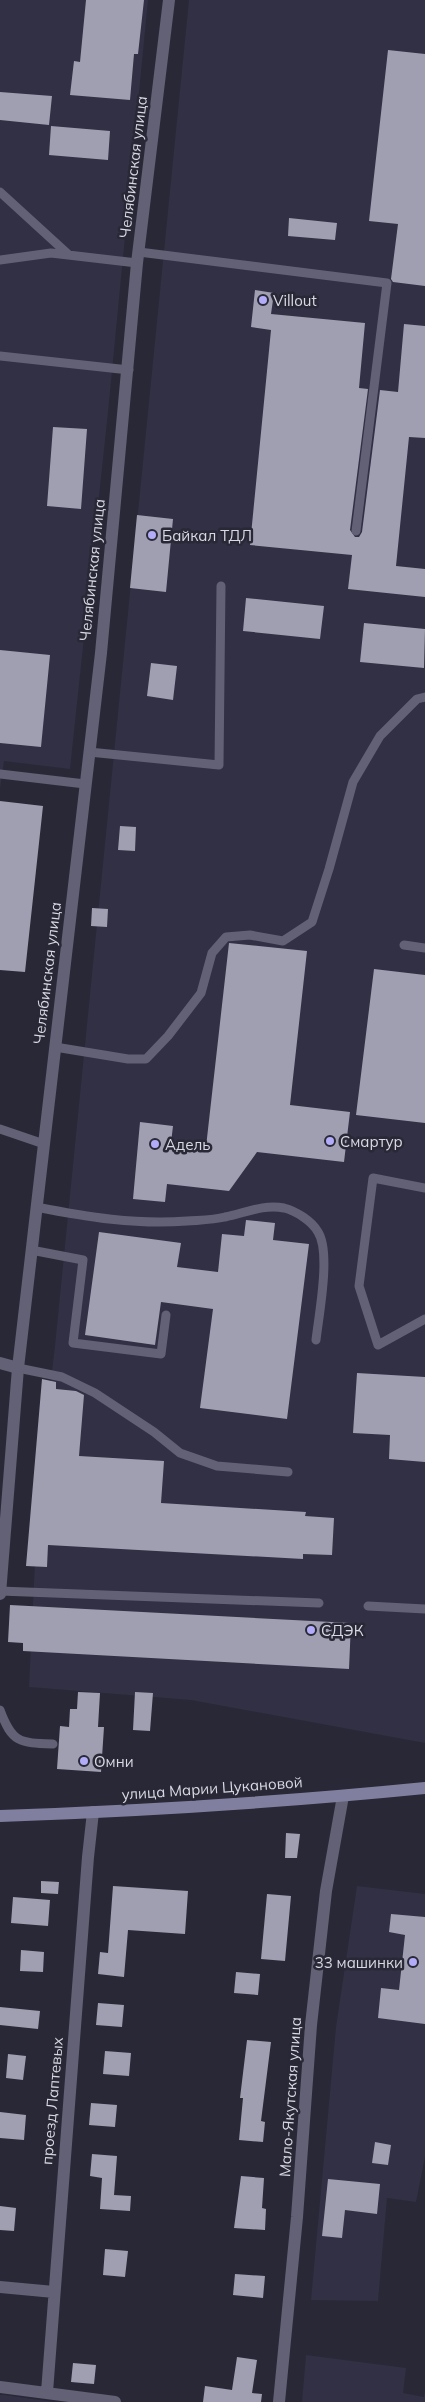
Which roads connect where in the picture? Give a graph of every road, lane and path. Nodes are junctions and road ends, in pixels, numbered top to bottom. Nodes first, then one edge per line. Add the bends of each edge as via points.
1 (169, 0) edge
2 (0, 192) edge
3 (69, 255) junction
4 (138, 258) junction
5 (0, 260) edge
6 (0, 356) edge
7 (129, 370) junction
8 (356, 531) dead end
9 (221, 586) dead end
10 (425, 697) edge
11 (89, 752) junction
12 (0, 774) edge
13 (85, 784) junction
14 (404, 945) dead end
15 (425, 948) edge
16 (55, 1047) junction
17 (0, 1129) edge
18 (44, 1144) junction
19 (425, 1188) edge
20 (36, 1207) junction
21 (32, 1250) junction
22 (166, 1314) dead end
23 (425, 1319) edge
24 (316, 1340) dead end
25 (0, 1363) edge
26 (18, 1368) junction
27 (288, 1472) dead end
28 (0, 1592) edge
29 (320, 1603) dead end
30 (368, 1606) dead end
31 (425, 1609) edge
32 (0, 1710) edge
33 (53, 1744) dead end
34 (425, 1788) edge
35 (343, 1796) junction
36 (93, 1812) junction
37 (0, 1816) edge
38 (0, 2287) edge
39 (54, 2292) junction
40 (0, 2387) edge
41 (47, 2392) junction
42 (115, 2402) edge
43 (279, 2402) edge

1 - 4 street, Челябинская улица
2 - 3 lane
3 - 4 lane
3 - 5 lane via 51,253
4 - 7 street, Челябинская улица
4 - 8 lane via 387,283
6 - 7 lane
7 - 11 street, Челябинская улица
9 - 11 lane via 219,764
10 - 16 lane via 411,704 380,736 353,782 312,922 283,941 250,935 226,937 212,953 201,994 146,1059
11 - 13 street, Челябинская улица
12 - 13 lane
13 - 16 street, Челябинская улица
14 - 15 lane
16 - 18 street, Челябинская улица
17 - 18 lane
18 - 20 street, Челябинская улица
19 - 23 lane via 372,1178 359,1286 378,1345
20 - 21 street, Челябинская улица
20 - 24 lane via 92,1218 134,1221 224,1218 262,1207 285,1208 318,1230 325,1248
21 - 22 lane via 83,1260 73,1343 161,1354
21 - 26 street, Челябинская улица
25 - 26 street
26 - 27 lane via 62,1377 95,1392 180,1453 217,1466
26 - 28 street, Челябинская улица
28 - 29 lane
30 - 31 lane
32 - 33 lane via 6,1728 23,1743
34 - 35 street, улица Марии Цукановой
35 - 36 street, улица Марии Цукановой
35 - 43 street, Мало-Якутская улица via 326,1891 312,2016
36 - 37 street, улица Марии Цукановой
36 - 39 street, проезд Лаптевых
38 - 39 street
39 - 41 street, проезд Лаптевых
40 - 41 street
41 - 42 street

